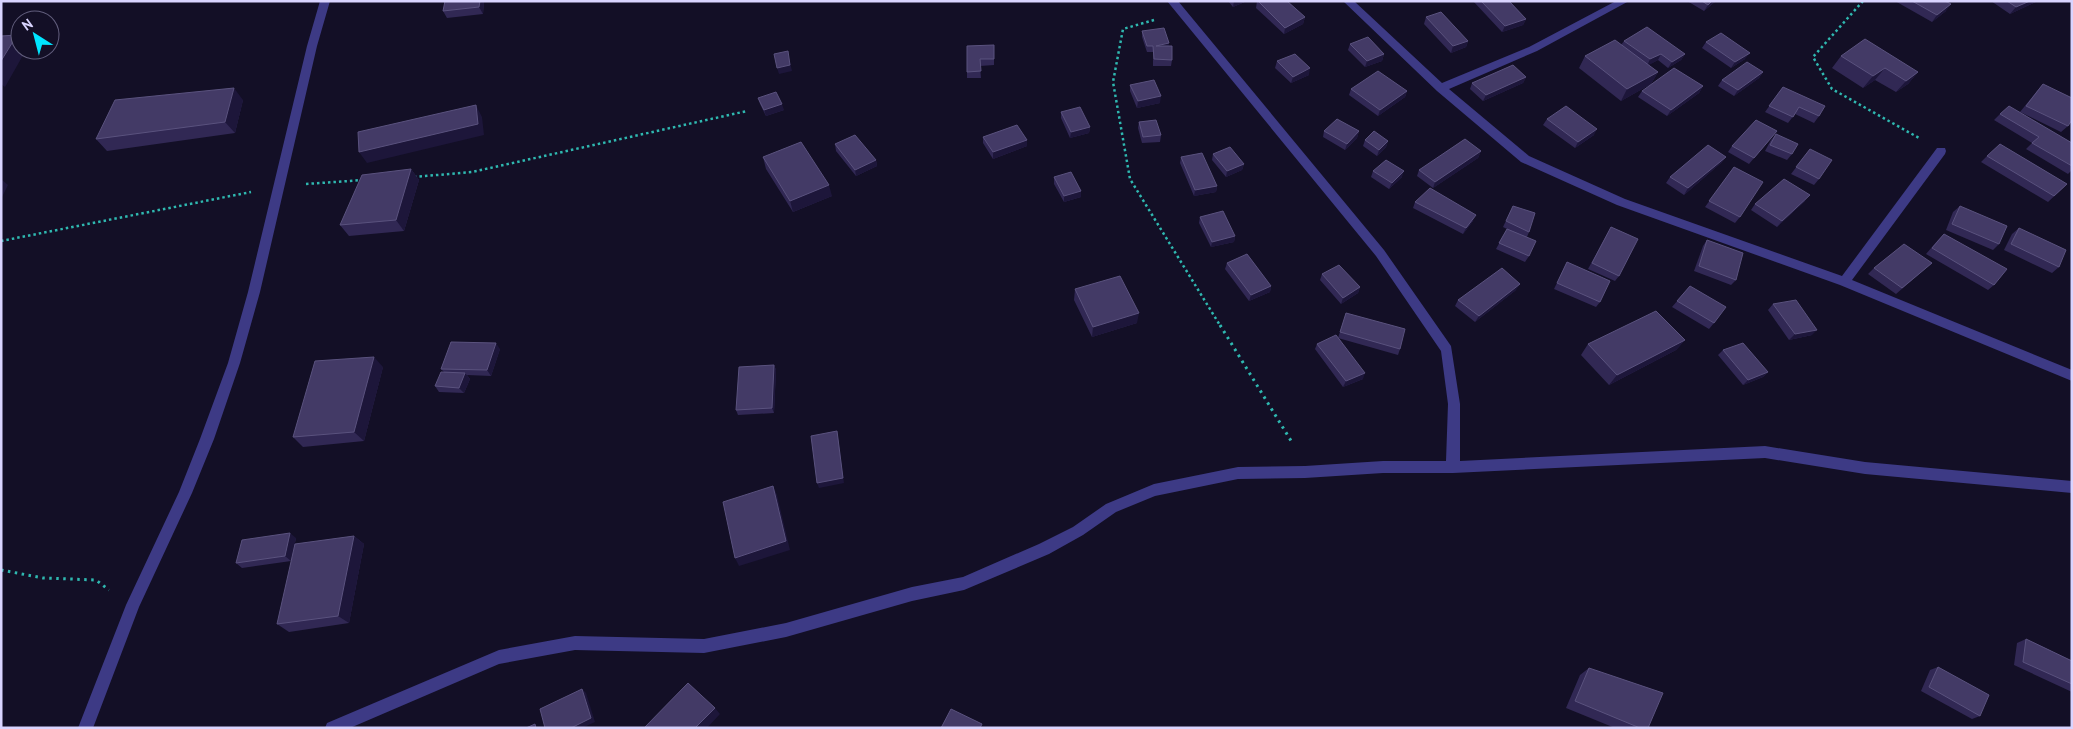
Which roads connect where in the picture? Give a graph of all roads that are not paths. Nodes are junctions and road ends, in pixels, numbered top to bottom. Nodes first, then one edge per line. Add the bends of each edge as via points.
1 (325, 1) edge
2 (1172, 1) edge
3 (1348, 1) edge
4 (1624, 1) edge
5 (1441, 88) junction
6 (1941, 151) road end
7 (1844, 282) junction
8 (2072, 376) edge
9 (1452, 467) junction
10 (2072, 487) edge
11 (85, 728) edge
12 (332, 728) edge

1 - 11 street via 254,292 219,407 185,493 133,606
2 - 9 street via 1380,253 1446,350 1454,404
3 - 5 street
4 - 5 street via 1534,49
5 - 7 street via 1525,159 1620,202
6 - 7 street
7 - 8 street
9 - 10 street via 1765,452 1865,468
9 - 12 street via 1238,473 1154,490 1111,508 1044,549 964,583 912,594 786,630 704,646 575,642 499,657

